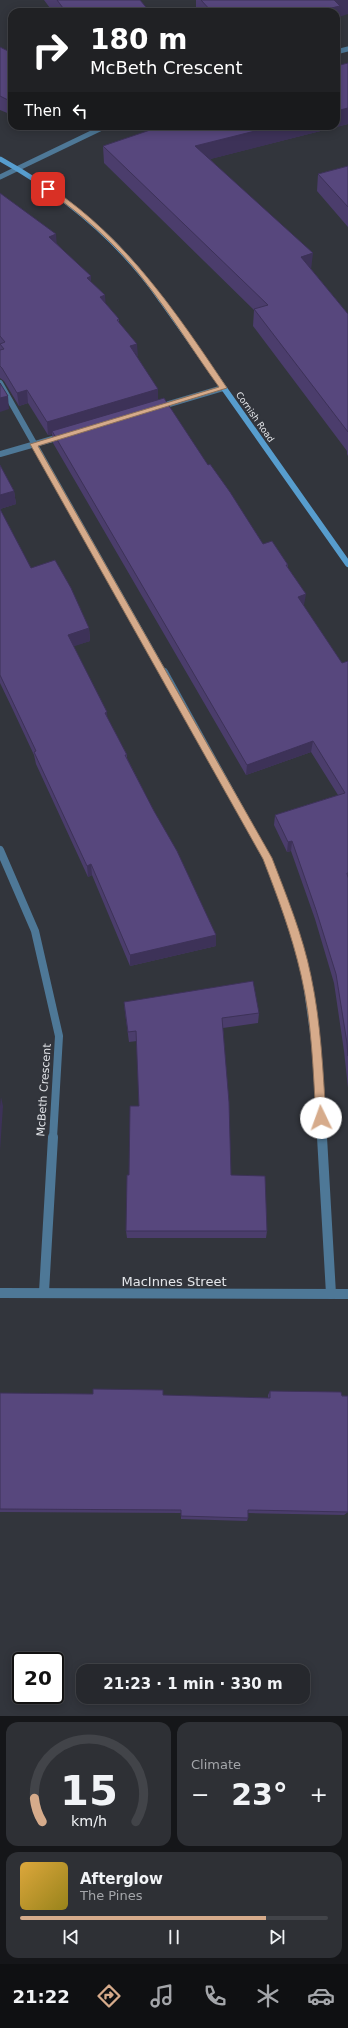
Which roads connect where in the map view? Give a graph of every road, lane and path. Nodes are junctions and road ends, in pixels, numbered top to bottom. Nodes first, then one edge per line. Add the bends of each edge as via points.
1 (98, 130) edge
2 (0, 159) edge
3 (18, 168) junction
4 (0, 177) edge
5 (0, 383) edge
6 (223, 388) junction
7 (149, 410) edge
8 (72, 433) edge
9 (34, 444) junction
10 (0, 454) edge
11 (348, 564) edge
12 (0, 850) edge
13 (44, 1292) junction
14 (0, 1293) edge
15 (331, 1294) junction
16 (348, 1294) edge

1 - 3 street
2 - 3 street, Cornish Road
3 - 4 street
3 - 6 street, Cornish Road via 73,205 110,238 145,277
5 - 9 street
6 - 7 street
6 - 11 street, Cornish Road
8 - 9 street
9 - 10 street
9 - 15 street via 267,858 289,915 306,976 317,1055
12 - 13 street, McBeth Crescent via 35,931 59,1036
13 - 14 street, MacInnes Street
13 - 15 street, MacInnes Street
15 - 16 street, MacInnes Street

